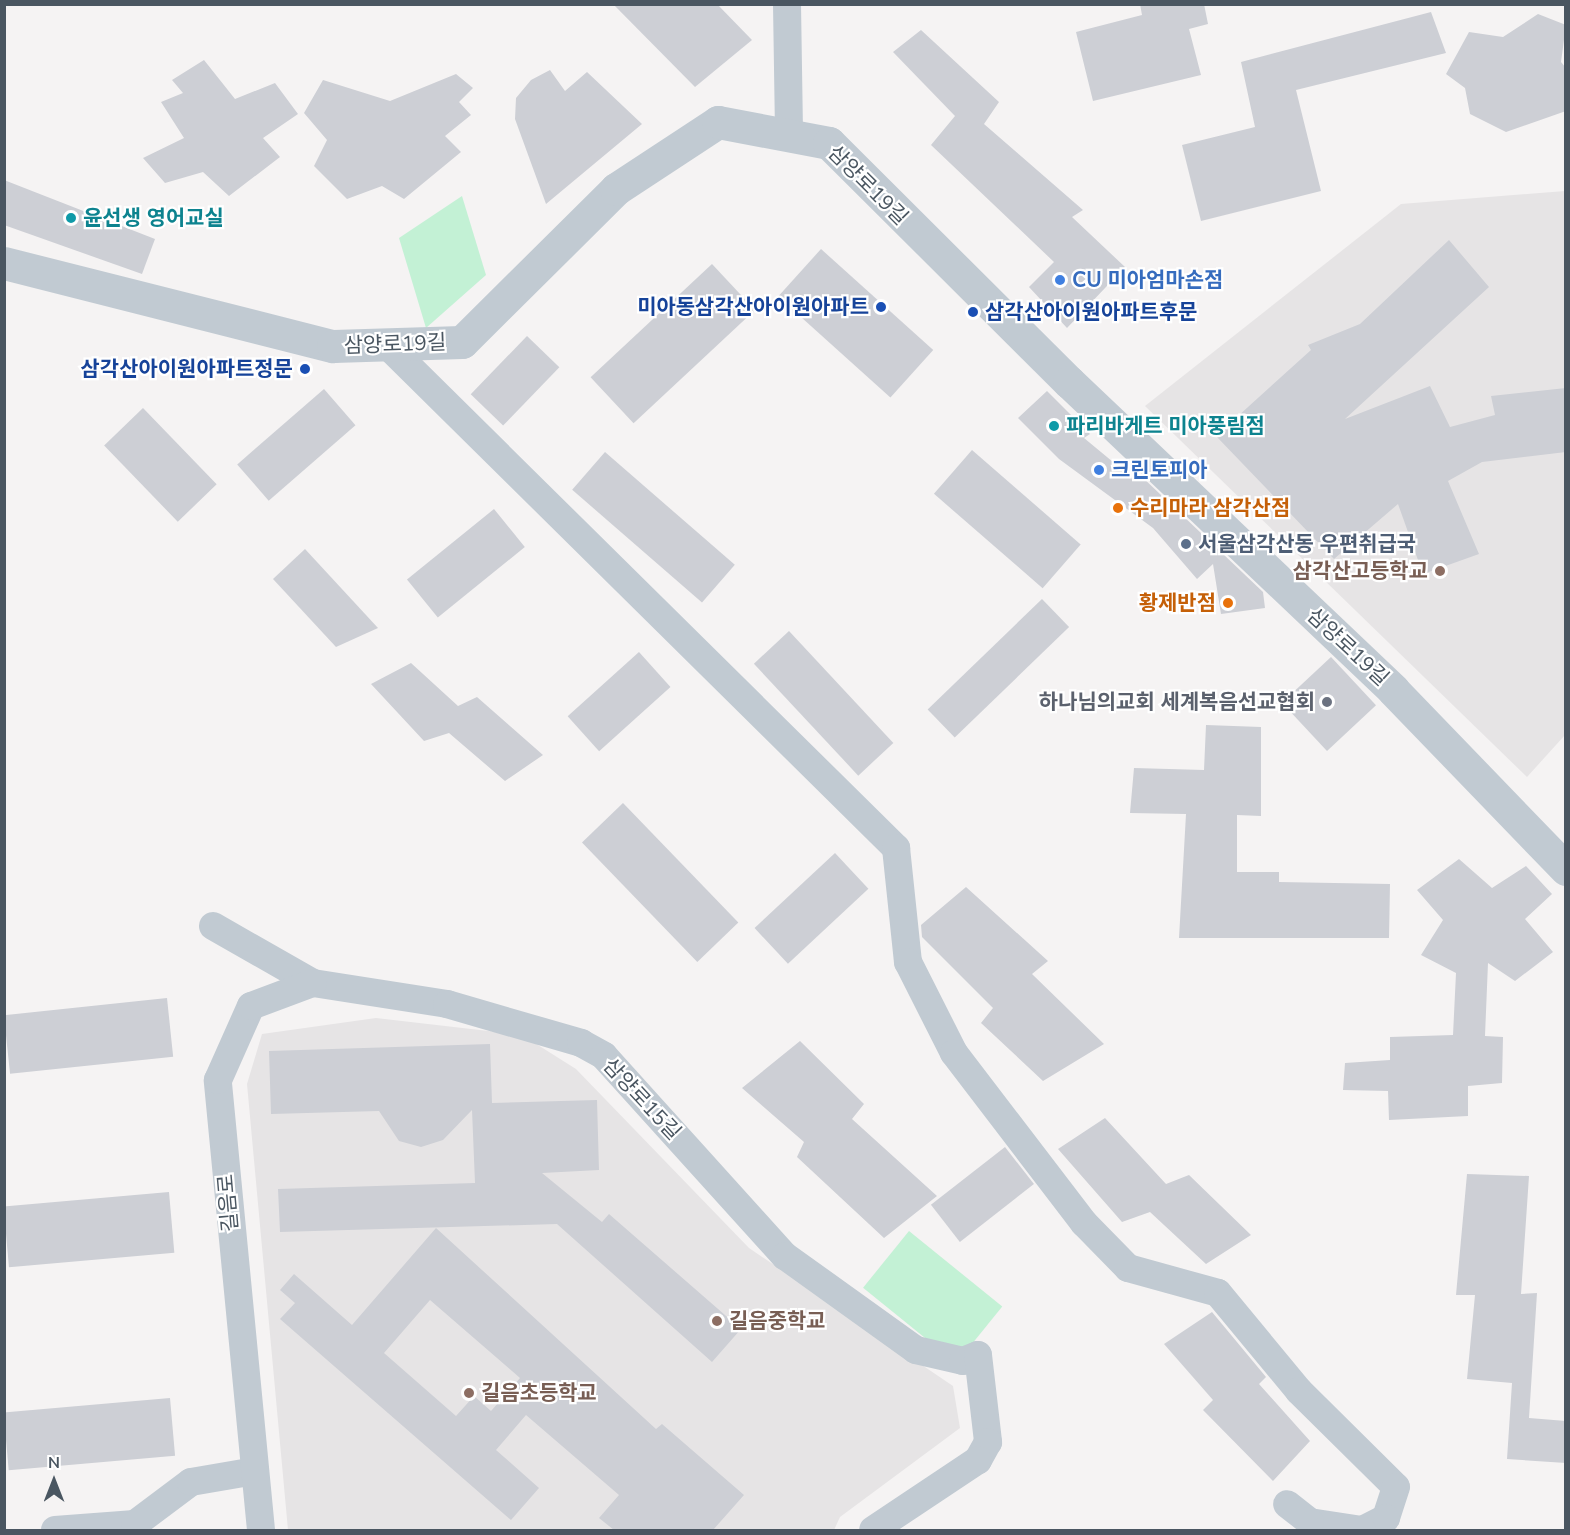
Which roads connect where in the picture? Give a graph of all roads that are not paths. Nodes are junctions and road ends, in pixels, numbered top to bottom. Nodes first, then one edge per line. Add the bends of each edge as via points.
1 (787, 4) edge
2 (789, 135) junction
3 (4, 262) edge
4 (387, 345) junction
5 (1566, 869) edge
6 (213, 926) dead end
7 (313, 983) junction
8 (255, 1472) junction
9 (1287, 1504) dead end
10 (55, 1530) edge
11 (261, 1530) edge
12 (873, 1530) edge

1 - 2 street
2 - 4 street, 삼양로19길 via 718,122 616,189 462,342
2 - 5 street, 삼양로19길 via 829,143 1069,382 1393,690
3 - 4 street, 삼양로19길 via 333,346
4 - 9 street via 896,848 908,962 954,1053 1084,1223 1128,1268 1218,1293 1299,1391 1396,1487 1386,1518 1362,1530 1310,1522
6 - 7 street, 삼양로15길
7 - 8 street, 길음로 via 251,1006 218,1080
7 - 12 street, 삼양로15길 via 447,1004 580,1043 604,1056 785,1256 916,1350 963,1361 978,1355 988,1442 978,1460
8 - 10 street via 190,1482 135,1524
8 - 11 street, 길음로

